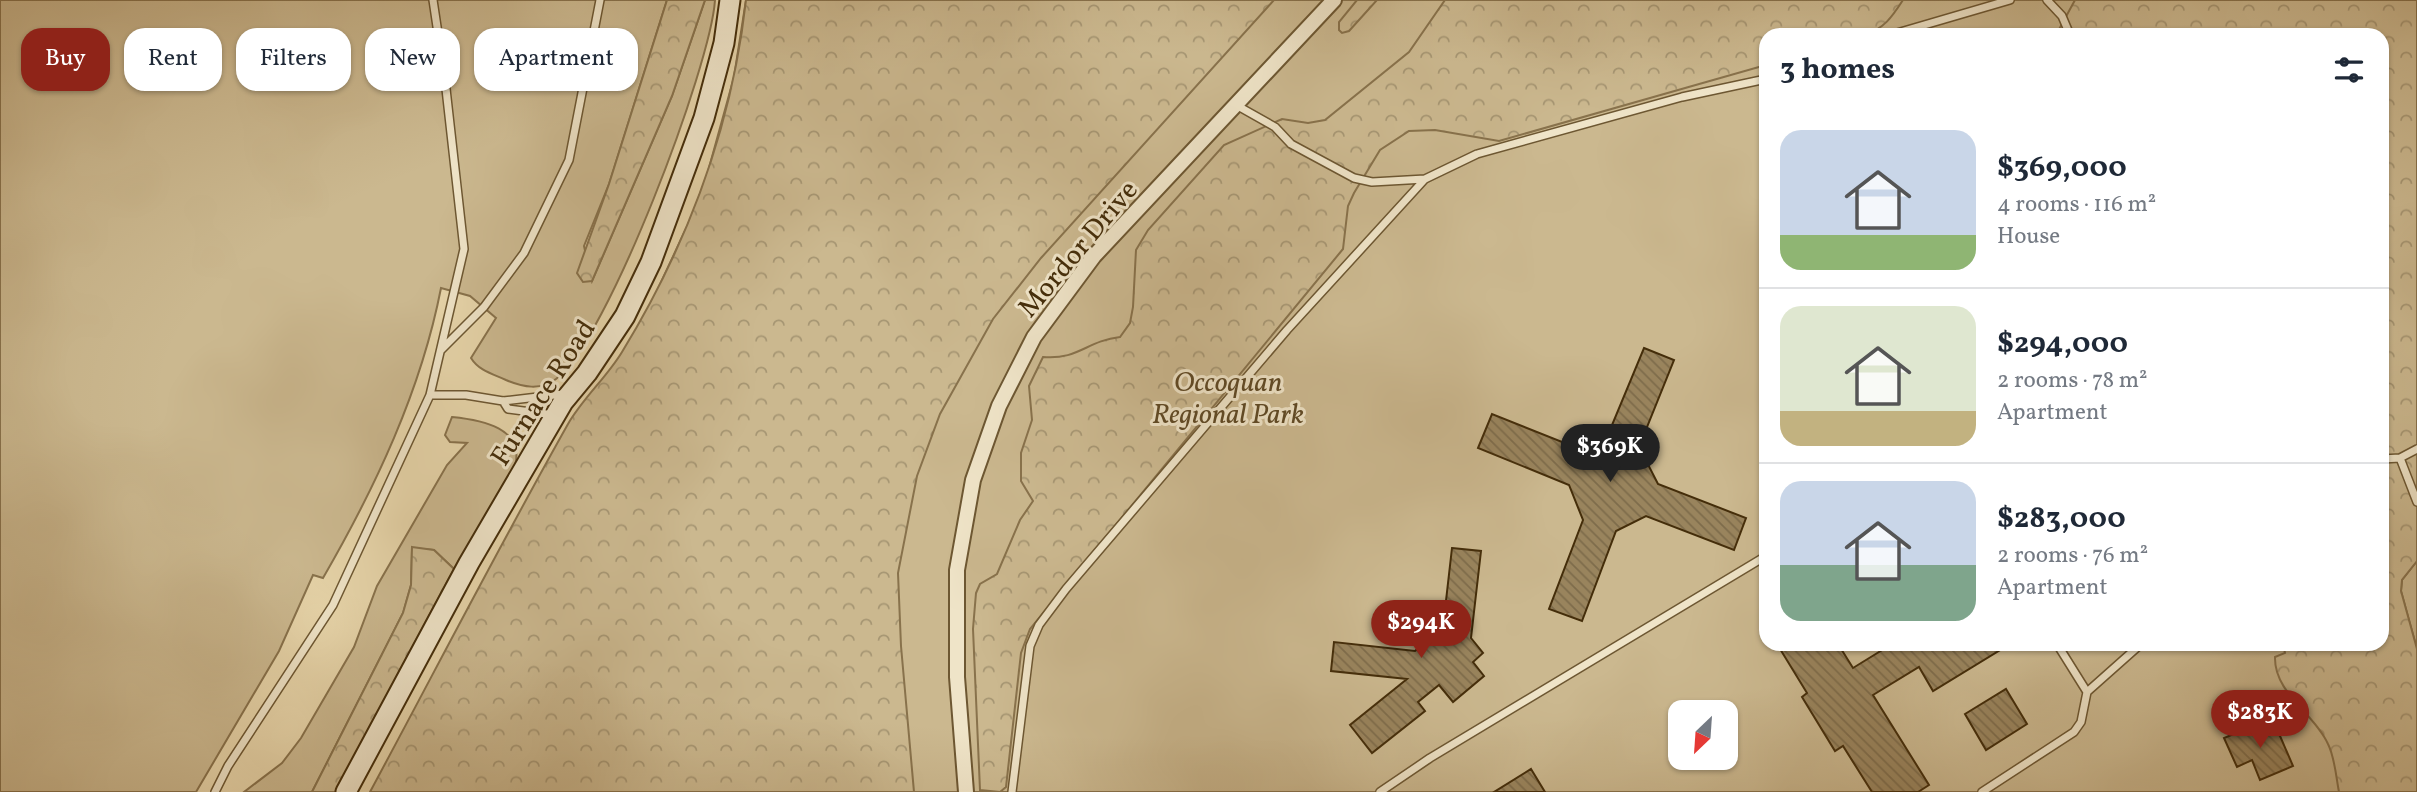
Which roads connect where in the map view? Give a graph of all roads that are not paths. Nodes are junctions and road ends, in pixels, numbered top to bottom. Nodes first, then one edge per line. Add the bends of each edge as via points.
1 (433, 0) edge
2 (600, 0) edge
3 (730, 0) edge
4 (1334, 0) edge
5 (2010, 0) edge
6 (2047, 0) edge
7 (1914, 28) edge
8 (2067, 28) edge
9 (1759, 80) edge
10 (1236, 105) junction
11 (1424, 179) junction
12 (441, 351) junction
13 (571, 393) junction
14 (430, 395) junction
15 (503, 401) junction
16 (556, 415) junction
17 (2417, 449) edge
18 (2400, 458) junction
19 (2389, 459) edge
20 (2417, 502) edge
21 (1759, 560) edge
22 (2061, 651) edge
23 (2133, 651) edge
24 (2087, 692) junction
25 (215, 792) edge
26 (346, 792) edge
27 (966, 792) edge
28 (1012, 792) edge
29 (1380, 792) edge
30 (1982, 792) edge

1 - 12 lane via 464,249
2 - 12 lane via 569,160 524,253 484,307
3 - 13 main road, Furnace Road via 704,118 651,262 625,316
4 - 10 street, Mordor Drive
5 - 7 lane
6 - 8 lane
9 - 11 lane via 1477,154
10 - 11 lane via 1275,127 1291,144 1354,178 1372,182
10 - 27 street, Mordor Drive via 1094,256 1055,305 999,406 973,480 957,570 957,664
11 - 28 lane via 1287,330 1040,625 1030,646
12 - 14 lane
13 - 15 lane
13 - 16 main road, Furnace Road
14 - 15 lane
14 - 25 lane via 333,605
15 - 16 lane via 508,408
16 - 26 main road, Furnace Road via 463,574
17 - 18 lane
18 - 19 lane
18 - 20 lane
21 - 29 lane
22 - 24 lane
23 - 24 lane
24 - 30 lane via 2081,722 2074,732

